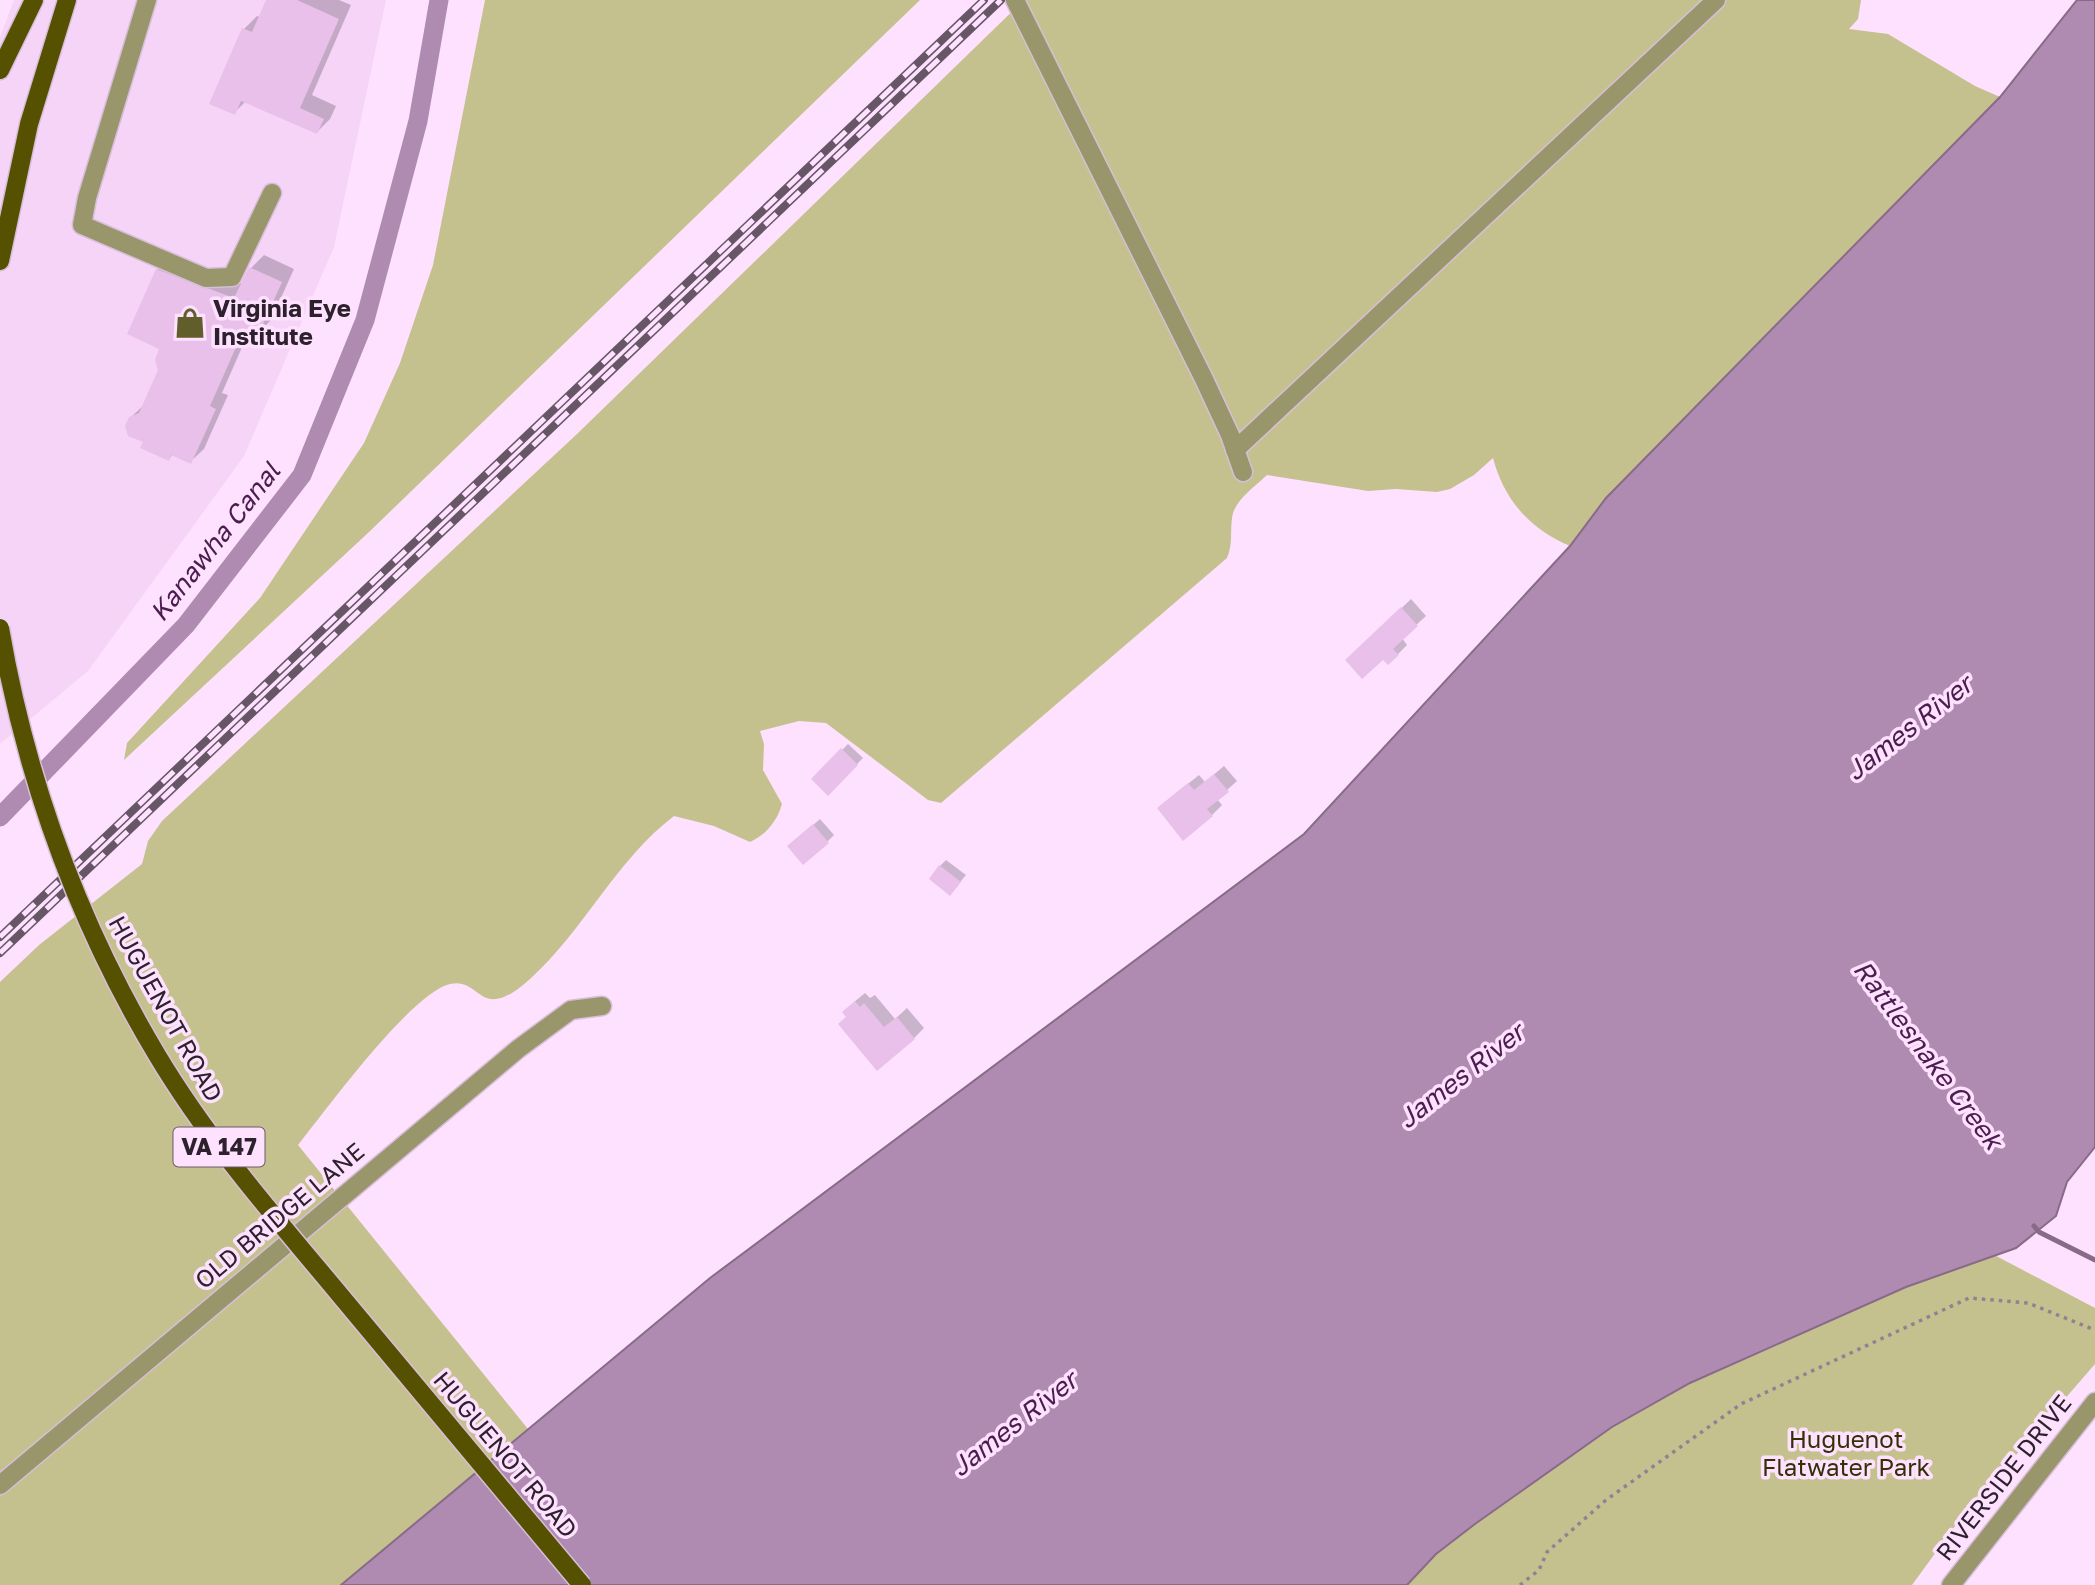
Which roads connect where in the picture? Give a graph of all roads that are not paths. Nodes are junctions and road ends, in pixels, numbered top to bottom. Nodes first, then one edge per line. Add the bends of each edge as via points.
1 (33, 0) edge
2 (67, 0) edge
3 (74, 0) edge
4 (147, 0) edge
5 (1014, 0) edge
6 (1716, 0) edge
7 (55, 38) junction
8 (0, 70) edge
9 (272, 193) dead end
10 (0, 261) edge
11 (1235, 450) junction
12 (1242, 472) dead end
13 (0, 628) edge
14 (602, 1006) dead end
15 (2095, 1402) edge
16 (0, 1485) edge
17 (582, 1585) edge
18 (1951, 1585) edge

1 - 8 main road
2 - 7 main road
3 - 7 main road
4 - 9 street via 82,225 206,278 232,277
5 - 11 street
6 - 11 street
7 - 10 main road via 29,124
11 - 12 street
13 - 17 main road, HUGUENOT ROAD / VA 147, bridge via 23,739 59,853 89,926 156,1053 235,1169
14 - 16 street, OLD BRIDGE LANE via 571,1010 518,1049
15 - 18 street, RIVERSIDE DRIVE

